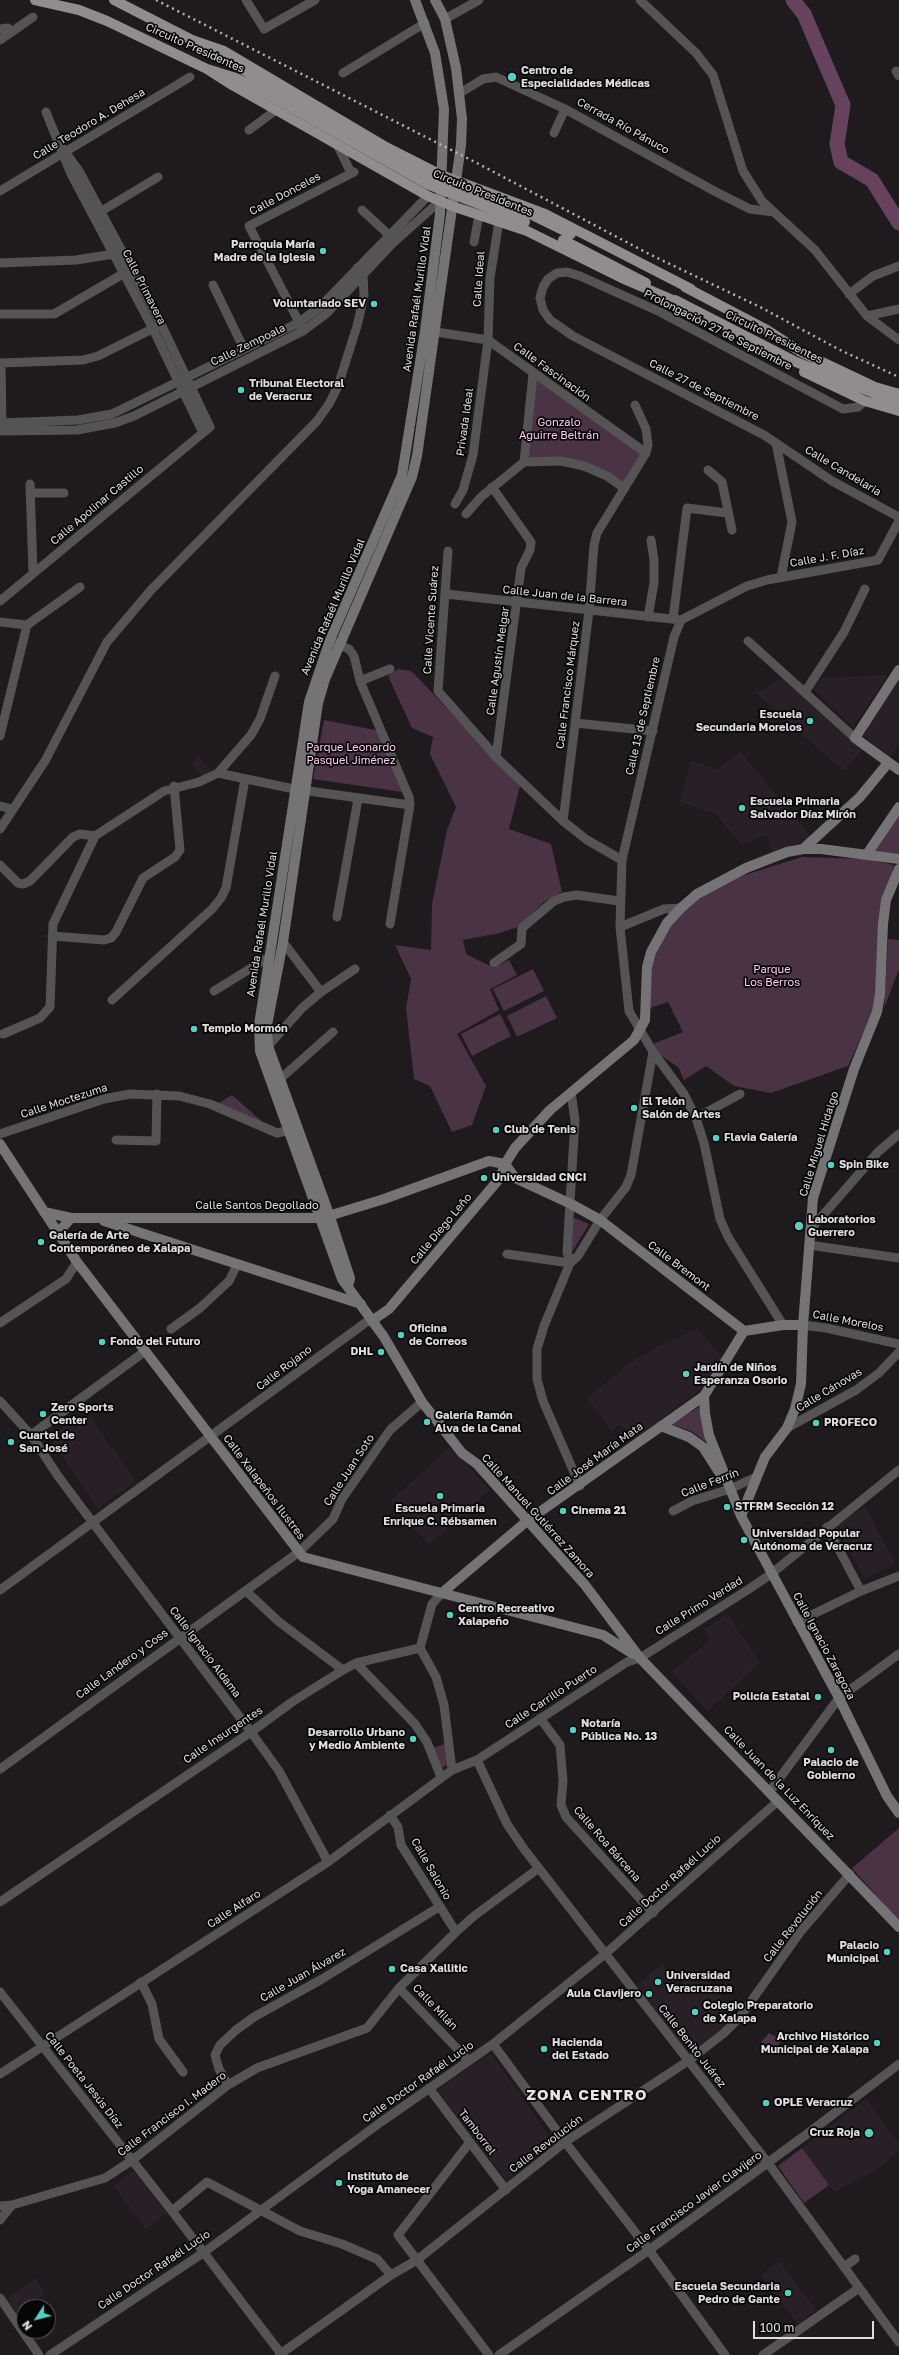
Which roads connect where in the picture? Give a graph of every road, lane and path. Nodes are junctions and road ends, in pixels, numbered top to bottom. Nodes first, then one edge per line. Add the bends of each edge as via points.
1 (36, 0) edge
2 (114, 0) edge
3 (246, 0) edge
4 (315, 0) edge
5 (415, 0) edge
6 (435, 0) edge
7 (479, 0) edge
8 (640, 0) edge
9 (33, 17) dead end
10 (445, 19) junction
11 (426, 23) junction
12 (0, 29) edge
13 (12, 32) junction
14 (0, 40) edge
15 (192, 40) junction
16 (207, 69) junction
17 (343, 73) dead end
18 (190, 77) dead end
19 (263, 87) junction
20 (460, 93) junction
21 (566, 108) junction
22 (276, 110) junction
23 (46, 112) dead end
24 (249, 130) dead end
25 (554, 133) dead end
26 (337, 144) junction
27 (386, 146) junction
28 (63, 150) junction
29 (375, 166) junction
30 (441, 175) junction
31 (158, 177) dead end
32 (455, 180) junction
33 (0, 191) edge
34 (482, 191) junction
35 (428, 196) junction
36 (440, 201) junction
37 (452, 206) junction
38 (362, 210) dead end
39 (100, 212) junction
40 (774, 212) junction
41 (476, 214) junction
42 (526, 217) junction
43 (499, 221) junction
44 (389, 235) junction
45 (474, 242) dead end
46 (114, 254) junction
47 (440, 258) junction
48 (0, 263) edge
49 (899, 266) edge
50 (127, 271) junction
51 (360, 271) junction
52 (557, 273) joint
53 (213, 285) dead end
54 (691, 289) junction
55 (849, 294) junction
56 (680, 303) junction
57 (899, 309) edge
58 (0, 314) edge
59 (867, 316) junction
60 (298, 322) junction
61 (157, 326) junction
62 (767, 330) junction
63 (303, 331) junction
64 (436, 332) junction
65 (488, 340) junction
66 (899, 340) edge
67 (758, 344) junction
68 (244, 349) junction
69 (533, 374) junction
70 (181, 380) junction
71 (899, 388) edge
72 (186, 389) junction
73 (899, 394) edge
74 (864, 400) junction
75 (899, 403) edge
76 (635, 405) dead end
77 (899, 411) edge
78 (1, 427) edge
79 (206, 430) joint
80 (776, 443) junction
81 (646, 453) junction
82 (524, 462) junction
83 (708, 470) dead end
84 (492, 488) junction
85 (624, 488) junction
86 (64, 493) dead end
87 (455, 504) dead end
88 (727, 513) junction
89 (466, 514) dead end
90 (899, 517) edge
91 (899, 521) edge
92 (732, 530) dead end
93 (650, 540) dead end
94 (448, 551) dead end
95 (33, 573) junction
96 (781, 577) junction
97 (80, 587) dead end
98 (865, 589) dead end
99 (446, 594) junction
100 (0, 601) edge
101 (518, 603) junction
102 (589, 611) junction
103 (648, 617) junction
104 (677, 620) junction
105 (0, 622) edge
106 (26, 625) junction
107 (748, 641) dead end
108 (335, 642) junction
109 (390, 669) dead end
110 (899, 670) edge
111 (275, 676) dead end
112 (360, 681) junction
113 (805, 692) junction
114 (575, 724) junction
115 (653, 731) junction
116 (0, 736) edge
117 (855, 738) junction
118 (496, 757) junction
119 (888, 763) junction
120 (899, 770) edge
121 (218, 773) junction
122 (245, 779) junction
123 (174, 786) junction
124 (294, 789) junction
125 (305, 790) junction
126 (358, 799) junction
127 (410, 805) junction
128 (0, 806) edge
129 (899, 807) edge
130 (12, 809) junction
131 (563, 821) junction
132 (0, 829) edge
133 (96, 836) junction
134 (803, 849) junction
135 (868, 854) junction
136 (899, 859) edge
137 (622, 860) junction
138 (0, 865) edge
139 (899, 869) edge
140 (619, 901) junction
141 (681, 908) junction
142 (337, 917) dead end
143 (390, 924) dead end
144 (620, 927) junction
145 (52, 936) junction
146 (283, 942) junction
147 (269, 957) junction
148 (494, 963) dead end
149 (355, 969) dead end
150 (214, 991) dead end
151 (321, 992) junction
152 (112, 1000) dead end
153 (333, 1032) dead end
154 (640, 1032) junction
155 (3, 1034) dead end
156 (268, 1046) junction
157 (653, 1052) junction
158 (279, 1080) junction
159 (571, 1092) junction
160 (157, 1094) junction
161 (740, 1094) dead end
162 (696, 1118) junction
163 (293, 1130) junction
164 (0, 1134) edge
165 (899, 1134) edge
166 (116, 1140) dead end
167 (0, 1144) edge
168 (505, 1164) junction
169 (571, 1204) junction
170 (44, 1212) junction
171 (326, 1217) junction
172 (71, 1218) junction
173 (94, 1218) junction
174 (600, 1220) junction
175 (810, 1230) junction
176 (58, 1234) junction
177 (809, 1245) junction
178 (507, 1254) dead end
179 (899, 1258) edge
180 (77, 1262) junction
181 (570, 1263) junction
182 (237, 1265) junction
183 (361, 1304) junction
184 (373, 1320) junction
185 (0, 1323) edge
186 (783, 1325) junction
187 (803, 1325) junction
188 (171, 1329) dead end
189 (744, 1331) junction
190 (899, 1344) edge
191 (144, 1352) junction
192 (899, 1352) edge
193 (704, 1396) junction
194 (0, 1401) edge
195 (422, 1402) junction
196 (661, 1426) junction
197 (787, 1428) junction
198 (31, 1434) junction
199 (211, 1437) junction
200 (899, 1470) edge
201 (756, 1477) junction
202 (580, 1486) junction
203 (730, 1489) junction
204 (673, 1511) dead end
205 (742, 1516) junction
206 (527, 1521) junction
207 (93, 1523) junction
208 (827, 1527) junction
209 (298, 1552) junction
210 (771, 1574) junction
211 (899, 1576) edge
212 (0, 1590) edge
213 (246, 1591) junction
214 (861, 1591) junction
215 (443, 1592) junction
216 (797, 1622) junction
217 (179, 1638) junction
218 (420, 1648) junction
219 (899, 1654) edge
220 (640, 1658) junction
221 (356, 1663) junction
222 (343, 1670) junction
223 (839, 1698) junction
224 (540, 1718) junction
225 (251, 1732) junction
226 (477, 1760) junction
227 (0, 1769) edge
228 (452, 1770) junction
229 (442, 1777) junction
230 (770, 1792) junction
231 (778, 1801) junction
232 (899, 1813) edge
233 (390, 1815) junction
234 (328, 1862) junction
235 (539, 1868) junction
236 (850, 1874) junction
237 (0, 1902) edge
238 (439, 1907) junction
239 (653, 1913) junction
240 (899, 1927) edge
241 (456, 1932) junction
242 (605, 1954) junction
243 (141, 1982) junction
244 (399, 1988) junction
245 (0, 1992) edge
246 (493, 2044) junction
247 (43, 2047) junction
248 (469, 2061) junction
249 (688, 2061) junction
250 (899, 2064) edge
251 (183, 2072) dead end
252 (0, 2074) edge
253 (228, 2085) junction
254 (429, 2088) junction
255 (470, 2142) junction
256 (565, 2142) junction
257 (131, 2161) junction
258 (768, 2163) junction
259 (506, 2190) junction
260 (12, 2205) junction
261 (0, 2206) edge
262 (172, 2211) junction
263 (259, 2211) junction
264 (0, 2220) edge
265 (649, 2250) junction
266 (203, 2252) junction
267 (855, 2259) dead end
268 (417, 2260) junction
269 (844, 2267) junction
270 (391, 2275) junction
271 (859, 2288) junction
272 (0, 2298) edge
273 (899, 2342) edge
274 (39, 2355) edge
275 (50, 2355) edge
276 (281, 2355) edge
277 (489, 2355) edge
278 (499, 2355) edge
279 (725, 2355) edge
280 (763, 2355) edge

1 - 16 main road, Circuito Presidentes via 79,10 107,21
2 - 15 main road, Circuito Presidentes
3 - 4 street via 264,29
5 - 11 main road, Avenida Rafaél Murillo Vidal
6 - 10 main road, Avenida Rafaél Murillo Vidal
7 - 10 street
8 - 40 street via 696,53 713,75 743,171 762,201
9 - 13 street
10 - 20 main road, Avenida Rafaél Murillo Vidal
11 - 17 street
11 - 30 main road, Avenida Rafaél Murillo Vidal via 435,52 444,109
12 - 13 street via 8,28
13 - 14 street
15 - 19 main road, Circuito Presidentes
15 - 27 main road via 224,51
16 - 19 main road, Circuito Presidentes
16 - 22 main road
18 - 28 street, Calle Teodoro A. Dehesa
19 - 42 main road, Circuito Presidentes, bridge via 440,181
20 - 21 street, Cerrada Río Pánuco via 482,79 496,77
20 - 32 main road, Avenida Rafaél Murillo Vidal via 461,145
21 - 25 street
21 - 40 street, Cerrada Río Pánuco via 716,192 750,209
22 - 24 street
22 - 26 main road
23 - 28 street
26 - 29 main road
26 - 60 street, Calle Donceles via 352,172 249,226
27 - 29 main road via 388,158 383,164
27 - 30 main road
28 - 33 street, Calle Teodoro A. Dehesa
28 - 39 street, Calle Primavera via 79,171
28 - 46 street, Calle Primavera
29 - 35 main road
30 - 32 main road
30 - 35 main road, Calle Zempoala
30 - 36 main road, Avenida Rafaél Murillo Vidal
31 - 39 street
32 - 34 main road
32 - 36 main road, Calle Zempoala
32 - 37 main road, Avenida Rafaél Murillo Vidal
34 - 41 main road via 474,200
34 - 54 main road via 545,214
35 - 36 main road
35 - 44 street, Calle Zempoala
36 - 37 main road
36 - 47 main road, Avenida Rafaél Murillo Vidal
36 - 51 street, Calle Zempoala
37 - 41 main road
37 - 47 main road, Avenida Rafaél Murillo Vidal
38 - 44 street
39 - 50 street, Calle Primavera
40 - 55 street via 814,250
41 - 43 main road
41 - 45 street
42 - 54 main road, Circuito Presidentes
42 - 56 main road, Circuito Presidentes
43 - 56 main road via 527,230 626,280
43 - 65 street, Calle Ideal via 490,278
44 - 51 street, Calle Zempoala
46 - 48 street via 76,260
46 - 50 street, Calle Primavera
47 - 64 main road, Avenida Rafaél Murillo Vidal
47 - 108 main road, Avenida Rafaél Murillo Vidal via 402,475
49 - 55 street via 873,276
50 - 58 street via 54,314
50 - 61 street, Calle Primavera
51 - 60 street, Calle Zempoala via 320,307
51 - 63 street, Calle Zempoala via 326,314
51 - 130 street via 364,296 338,386 329,404 317,421 124,620 107,642 44,761
52 - 74 street, Prolongación 27 de Septiembre via 567,272 580,276 660,312 843,409 858,407
52 - 80 street, Calle 27 de Septiembre via 548,279 540,298 543,310 550,320 573,336
53 - 68 street
54 - 62 main road, Circuito Presidentes
55 - 59 street
56 - 67 main road, Circuito Presidentes
57 - 59 street
59 - 66 street
60 - 63 street, Calle Donceles
60 - 68 street, Calle Zempoala
61 - 70 street, Calle Primavera
61 - 78 street via 98,356 83,360 1,363
62 - 71 main road via 842,366
62 - 73 main road, Circuito Presidentes via 801,352 840,372
63 - 72 street, Calle Zempoala
64 - 65 street, Calle Fascinación
64 - 108 main road, Avenida Rafaél Murillo Vidal via 412,477
65 - 69 street, Calle Fascinación
65 - 87 street, Privada Ideal via 473,455 463,490
67 - 74 main road via 794,367
67 - 75 main road, Circuito Presidentes via 837,380
68 - 70 street, Calle Zempoala
69 - 81 street, Calle Fascinación
69 - 82 street
70 - 72 street, Calle Primavera
70 - 78 street, Calle Zempoala via 130,406 94,419
72 - 78 street, Calle Zempoala via 134,416 94,428
72 - 79 street, Calle Primavera
74 - 77 main road
76 - 81 street via 648,436
79 - 95 street, Calle Apolinar Castillo
80 - 90 street, Calle Candelaria via 832,481
80 - 96 street via 792,522
81 - 85 street, Calle Francisco Márquez
82 - 84 street
82 - 85 street via 561,461 584,466 607,476
83 - 88 street via 722,482
84 - 89 street
84 - 101 street, Calle Agustín Melgar via 531,542 522,568
85 - 102 street, Calle Francisco Márquez via 597,533
86 - 95 street via 30,488
88 - 92 street
88 - 104 street, Calle 13 de Septiembre via 687,508
91 - 96 street, Calle J. F. Díaz via 878,560
93 - 103 street via 654,560 654,583
94 - 99 street, Calle Vicente Suárez
95 - 100 street, Calle Apolinar Castillo
96 - 104 street via 748,586
97 - 106 street
98 - 113 street via 844,632
99 - 101 street, Calle Juan de la Barrera
99 - 118 street, Calle Vicente Suárez via 438,691
101 - 102 street, Calle Juan de la Barrera
101 - 118 street, Calle Agustín Melgar
102 - 103 street, Calle Juan de la Barrera
102 - 114 street, Calle Francisco Márquez
103 - 104 street, Calle Juan de la Barrera
104 - 115 street, Calle 13 de Septiembre
105 - 106 street
106 - 116 street
107 - 113 street
108 - 112 street via 349,649 354,656
108 - 124 main road, Avenida Rafaél Murillo Vidal via 309,702
108 - 125 main road, Avenida Rafaél Murillo Vidal via 318,703
109 - 112 street
110 - 117 main road
111 - 121 street via 260,720 239,751
112 - 127 street via 409,797
113 - 117 street
114 - 115 street
114 - 131 street, Calle Francisco Márquez
115 - 137 street, Calle 13 de Septiembre
117 - 119 main road
118 - 131 street
119 - 120 main road
119 - 134 main road via 860,797
121 - 122 street
121 - 123 street via 199,782
122 - 124 street
122 - 152 street via 226,888 221,898
123 - 133 street
123 - 145 street via 180,850 175,857 143,878 116,932 111,938 104,940
124 - 125 street
124 - 147 main road, Avenida Rafaél Murillo Vidal
125 - 126 street
125 - 146 main road, Avenida Rafaél Murillo Vidal
126 - 127 street
126 - 142 street
127 - 143 street
128 - 130 street
129 - 135 main road
130 - 132 street
131 - 137 street via 587,840
133 - 138 street via 80,834 73,837 24,884 18,883
133 - 145 street via 53,924
134 - 135 main road
134 - 141 main road via 746,868 697,894
135 - 136 main road
137 - 140 street, Calle 13 de Septiembre
139 - 175 main road, Calle Miguel Hidalgo via 886,900 877,1012 854,1069 813,1198
140 - 144 street, Calle 13 de Septiembre
140 - 148 street via 577,895 554,901 522,928 521,944
141 - 144 street via 664,910
141 - 154 main road via 667,923 651,952 647,967 645,1020
144 - 154 street, Calle 13 de Septiembre via 629,1011
145 - 155 street via 50,1007 40,1018
146 - 151 street
146 - 156 main road, Avenida Rafaél Murillo Vidal via 267,1024
147 - 150 street
147 - 163 main road, Avenida Rafaél Murillo Vidal via 258,1038 260,1051
149 - 151 street
151 - 156 street via 302,1008
153 - 158 street
154 - 157 street, Calle 13 de Septiembre
154 - 159 main road, Calle Diego Leño via 624,1050
156 - 158 main road, Avenida Rafaél Murillo Vidal
157 - 162 street, Calle 13 de Septiembre via 684,1094
157 - 174 street via 631,1175 626,1186
158 - 163 main road, Avenida Rafaél Murillo Vidal
159 - 168 main road, Calle Diego Leño via 550,1110 515,1148
159 - 169 street via 576,1120
160 - 163 street, Calle Moctezuma via 179,1096 210,1104 277,1133
160 - 164 street, Calle Moctezuma via 130,1094 104,1099
160 - 166 street via 156,1141
161 - 162 street
162 - 186 street, Calle 13 de Septiembre via 704,1143 720,1219 728,1238
163 - 171 main road, Avenida Rafaél Murillo Vidal
165 - 175 street via 878,1152
167 - 170 main road, Calle Xalapeños Ilustres
168 - 169 main road, Calle Bremont via 515,1178
168 - 171 main road, Calle Santos Degollado via 489,1161
168 - 184 main road, Calle Diego Leño via 500,1178 389,1309
169 - 174 main road, Calle Bremont
169 - 181 street via 567,1252
170 - 172 main road, Calle Santos Degollado
170 - 176 main road, Calle Xalapeños Ilustres
171 - 173 main road, Calle Santos Degollado
171 - 183 main road, Avenida Rafaél Murillo Vidal via 350,1278 348,1286
172 - 173 main road, Calle Santos Degollado
172 - 176 main road
173 - 182 main road
174 - 181 street via 578,1256
174 - 189 main road, Calle Bremont
175 - 177 main road, Calle Miguel Hidalgo
176 - 180 main road, Calle Xalapeños Ilustres
177 - 179 street
177 - 187 main road, Calle Miguel Hidalgo
178 - 181 street
180 - 185 street via 66,1279
180 - 191 main road, Calle Xalapeños Ilustres
181 - 202 street via 544,1326 536,1362 536,1379
182 - 183 main road
182 - 188 street via 228,1281 200,1308
183 - 184 main road, Calle Manuel Gutiérrez Zamora
184 - 195 main road, Calle Manuel Gutiérrez Zamora
184 - 199 street, Calle Rojano via 365,1323
186 - 187 main road, Calle Morelos
186 - 189 main road, Calle Morelos
187 - 190 street, Calle Morelos
187 - 197 main road, Calle Miguel Hidalgo via 801,1384
189 - 193 main road, Calle José María Mata
191 - 198 street
191 - 199 main road, Calle Xalapeños Ilustres
192 - 197 street, Calle Cánovas via 880,1372 856,1390
193 - 196 main road, Calle José María Mata
193 - 203 main road, Calle Ignacio Zaragoza via 709,1435
194 - 198 street, Calle Ignacio Aldama
195 - 206 main road, Calle Manuel Gutiérrez Zamora via 462,1454 477,1464
195 - 209 street, Calle Juan Soto via 390,1430 342,1499 332,1519
196 - 202 main road, Calle José María Mata
196 - 203 main road, Calle Ignacio Zaragoza via 689,1437 703,1447
197 - 201 main road, Calle Miguel Hidalgo via 765,1457
198 - 207 street, Calle Ignacio Aldama
199 - 207 street, Calle Rojano
199 - 209 main road, Calle Xalapeños Ilustres
200 - 208 street, Calle Primo Verdad
201 - 203 street, Calle Ferrín
201 - 205 main road, Calle Miguel Hidalgo
202 - 206 main road, Calle José María Mata
203 - 204 street, Calle Ferrín via 692,1501
203 - 205 main road, Calle Ignacio Zaragoza
205 - 210 main road, Calle Ignacio Zaragoza
206 - 215 main road, Calle José María Mata
206 - 220 main road, Calle Manuel Gutiérrez Zamora via 585,1585
207 - 212 street, Calle Rojano
207 - 217 street, Calle Ignacio Aldama
208 - 210 street, Calle Primo Verdad
208 - 214 street
209 - 213 street, Calle Landero y Coss
209 - 215 main road, Calle Xalapeños Ilustres via 310,1560
210 - 216 main road, Calle Ignacio Zaragoza
210 - 220 street, Calle Primo Verdad
211 - 214 street
213 - 217 street, Calle Landero y Coss
213 - 222 street via 278,1621
214 - 216 street
215 - 218 street via 432,1604
215 - 220 main road, Calle Xalapeños Ilustres via 603,1635
216 - 223 main road, Calle Ignacio Zaragoza
217 - 225 street, Calle Ignacio Aldama
217 - 227 street, Calle Landero y Coss
218 - 221 street, Calle Insurgentes
218 - 228 street via 436,1677 444,1705
219 - 223 street
220 - 224 street, Calle Carrillo Puerto via 627,1662
220 - 230 main road, Calle Juan de la Luz Enríquez
221 - 222 street, Calle Insurgentes
221 - 229 street via 415,1724 427,1742
222 - 225 street, Calle Insurgentes
223 - 230 street
223 - 232 main road, Calle Ignacio Zaragoza via 887,1796
224 - 226 street, Calle Carrillo Puerto
224 - 239 street, Calle Roa Bárcena via 560,1745 563,1781 561,1805 566,1816
225 - 234 street, Calle Ignacio Aldama via 278,1771
225 - 237 street, Calle Insurgentes
226 - 228 street, Calle Alfaro
226 - 235 street, Calle Benito Juárez via 507,1824
228 - 229 street, Calle Alfaro
229 - 233 street, Calle Alfaro
230 - 231 main road, Calle Juan de la Luz Enríquez
231 - 236 main road, Calle Juan de la Luz Enríquez
231 - 239 street, Calle Doctor Rafaél Lucio
233 - 234 street, Calle Alfaro
233 - 238 street, Calle Salonio via 398,1827 401,1845
234 - 243 street, Calle Alfaro
235 - 241 street, Calle Francisco I. Madero
235 - 242 street, Calle Benito Juárez
236 - 240 main road, Calle Juan de la Luz Enríquez
236 - 249 street, Calle Revolución via 801,1931 740,2017
238 - 241 street, Calle Salonio
238 - 253 street, Calle Juan Álvarez via 236,2030 220,2045 215,2055
239 - 242 street, Calle Doctor Rafaél Lucio
241 - 244 street, Calle Francisco I. Madero
242 - 246 street, Calle Doctor Rafaél Lucio
242 - 249 street, Calle Benito Juárez
243 - 247 street, Calle Alfaro
243 - 251 street via 152,2004 159,2040
244 - 248 street, Calle Milán
244 - 253 street, Calle Francisco I. Madero via 367,2028 257,2068
245 - 247 street, Calle Poeta Jesús Díaz
246 - 248 street, Calle Doctor Rafaél Lucio
246 - 256 street
247 - 252 street, Calle Alfaro
247 - 257 street, Calle Poeta Jesús Díaz
248 - 254 street, Calle Doctor Rafaél Lucio
249 - 256 street, Calle Revolución
249 - 258 street, Calle Benito Juárez
250 - 258 street, Calle Francisco Javier Clavijero
253 - 257 street, Calle Francisco I. Madero
254 - 255 street, Tamborrel
254 - 263 street, Calle Doctor Rafaél Lucio
255 - 259 street, Tamborrel
255 - 268 street via 398,2235
256 - 259 street, Calle Revolución
256 - 265 street
257 - 260 street, Calle Francisco I. Madero via 105,2178
257 - 262 street, Calle Poeta Jesús Díaz
258 - 265 street, Calle Francisco Javier Clavijero
258 - 269 street, Calle Benito Juárez
259 - 268 street, Calle Revolución
260 - 261 street, Calle Francisco I. Madero
260 - 264 street
262 - 263 street via 207,2182
262 - 266 street, Calle Poeta Jesús Díaz
263 - 266 street, Calle Doctor Rafaél Lucio
263 - 270 street via 300,2231 368,2254 377,2259
265 - 278 street, Calle Francisco Javier Clavijero
265 - 279 street
266 - 275 street, Calle Doctor Rafaél Lucio
266 - 276 street, Calle Poeta Jesús Díaz
267 - 269 street
268 - 270 street, Calle Revolución
268 - 277 street
269 - 271 street, Calle Benito Juárez
270 - 276 street, Calle Revolución
271 - 273 street, Calle Benito Juárez
271 - 280 street
272 - 274 street

